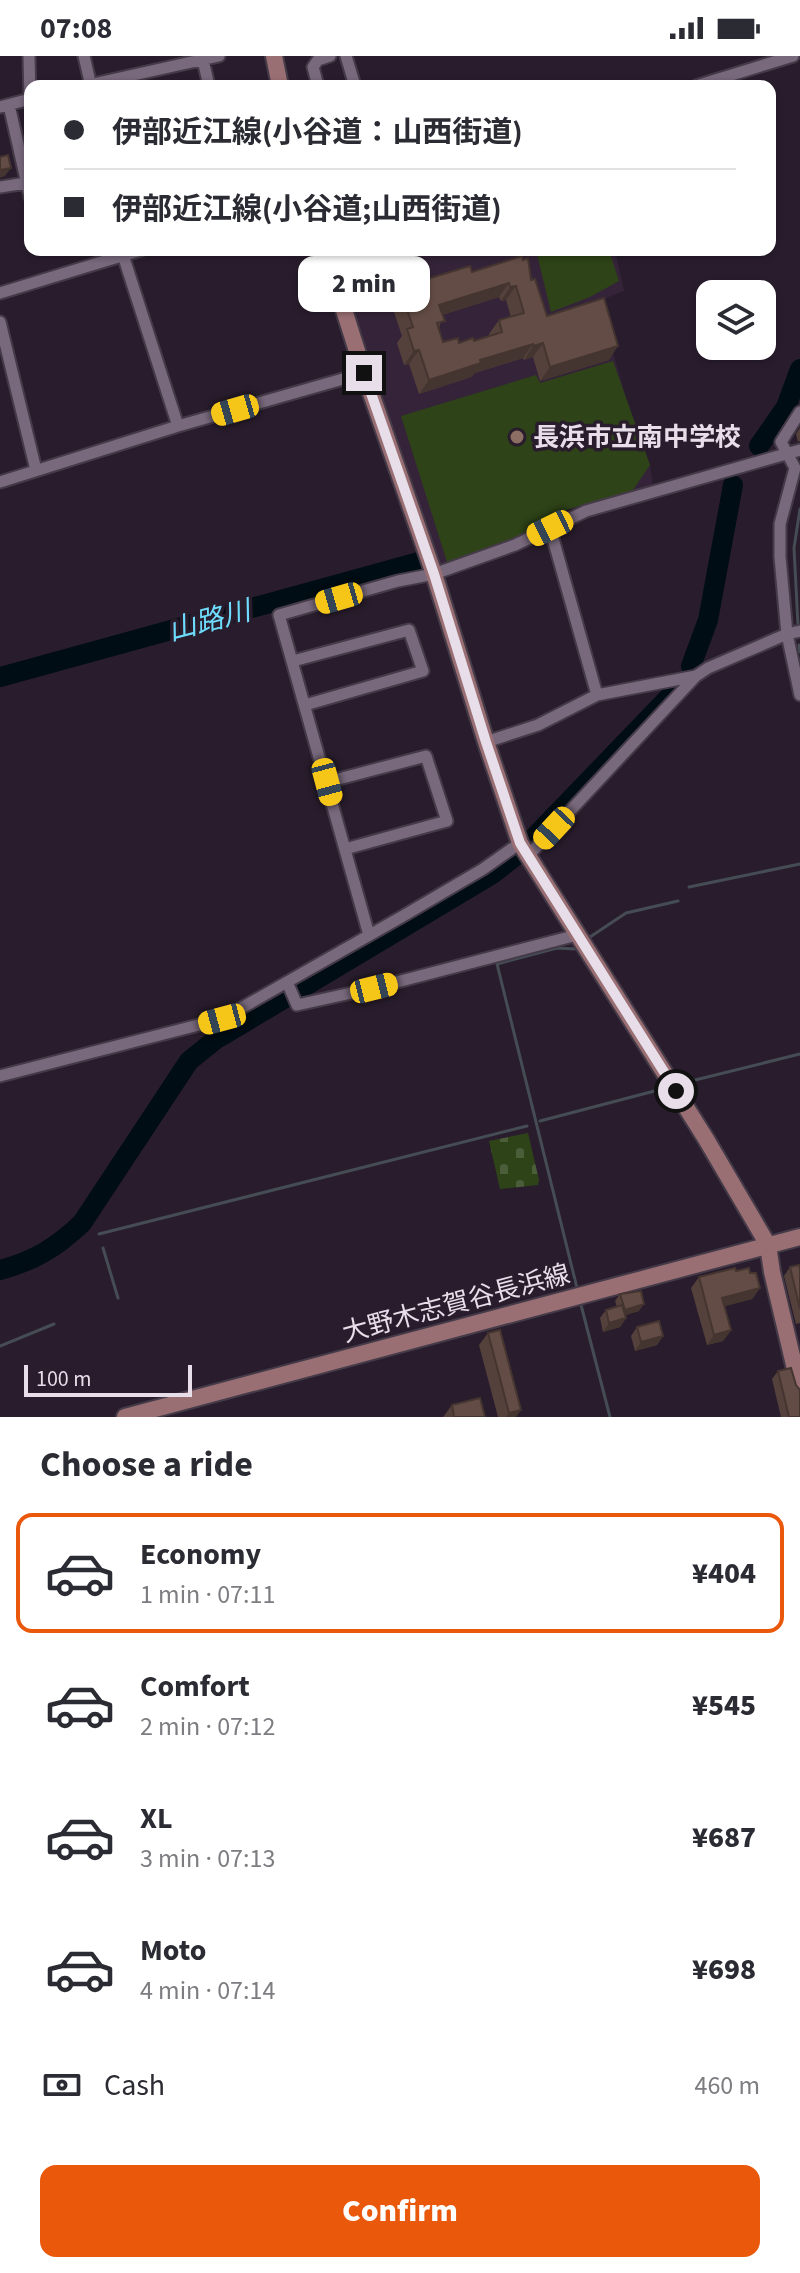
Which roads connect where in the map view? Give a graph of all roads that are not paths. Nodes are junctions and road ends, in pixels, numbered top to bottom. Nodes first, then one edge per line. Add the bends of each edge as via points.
1 (29, 56) edge
2 (84, 56) edge
3 (219, 56) edge
4 (274, 56) edge
5 (330, 56) edge
6 (346, 56) edge
7 (793, 56) edge
8 (203, 60) junction
9 (30, 80) edge
10 (87, 80) edge
11 (111, 80) edge
12 (208, 80) edge
13 (279, 80) edge
14 (316, 80) edge
15 (353, 80) edge
16 (715, 80) edge
17 (5, 106) edge
18 (24, 176) edge
19 (24, 183) edge
20 (0, 187) edge
21 (101, 256) edge
22 (134, 256) edge
23 (327, 256) edge
24 (0, 293) edge
25 (0, 322) edge
26 (364, 373) junction
27 (800, 412) edge
28 (178, 426) junction
29 (794, 452) edge
30 (36, 470) junction
31 (0, 482) edge
32 (550, 528) junction
33 (434, 574) junction
34 (800, 631) edge
35 (787, 634) junction
36 (293, 661) junction
37 (696, 676) junction
38 (597, 695) junction
39 (800, 695) edge
40 (305, 705) junction
41 (486, 742) junction
42 (327, 782) junction
43 (345, 849) junction
44 (525, 851) junction
45 (369, 935) junction
46 (581, 941) junction
47 (287, 982) junction
48 (0, 1076) edge
49 (800, 1237) edge
50 (768, 1245) junction
51 (800, 1390) edge
52 (125, 1417) edge

1 - 9 street
2 - 10 street
3 - 8 street
4 - 13 main road
5 - 14 street via 313,67
6 - 15 street
7 - 16 street
8 - 11 street
8 - 12 street
17 - 18 street
19 - 20 street
21 - 24 street
22 - 28 street
23 - 26 main road
25 - 30 street
26 - 28 street
26 - 33 main road
27 - 29 street via 781,442
28 - 30 street
29 - 32 street via 586,511
29 - 35 street via 795,468 780,524
30 - 31 street
32 - 33 street
32 - 38 street
33 - 36 street via 279,615
33 - 41 main road
34 - 35 street
35 - 37 street
35 - 39 street
36 - 40 street
36 - 40 street via 409,630 423,671
37 - 38 street
37 - 44 street
38 - 41 street via 538,725
40 - 42 street
41 - 44 main road
42 - 43 street
42 - 43 street via 426,756 447,821
43 - 45 street
44 - 45 street via 483,869
44 - 46 main road
45 - 47 street
46 - 47 street via 297,1005
46 - 50 main road
47 - 48 street via 222,1019
49 - 50 main road, 大野木志賀谷長浜線
50 - 51 main road
50 - 52 main road, 大野木志賀谷長浜線

